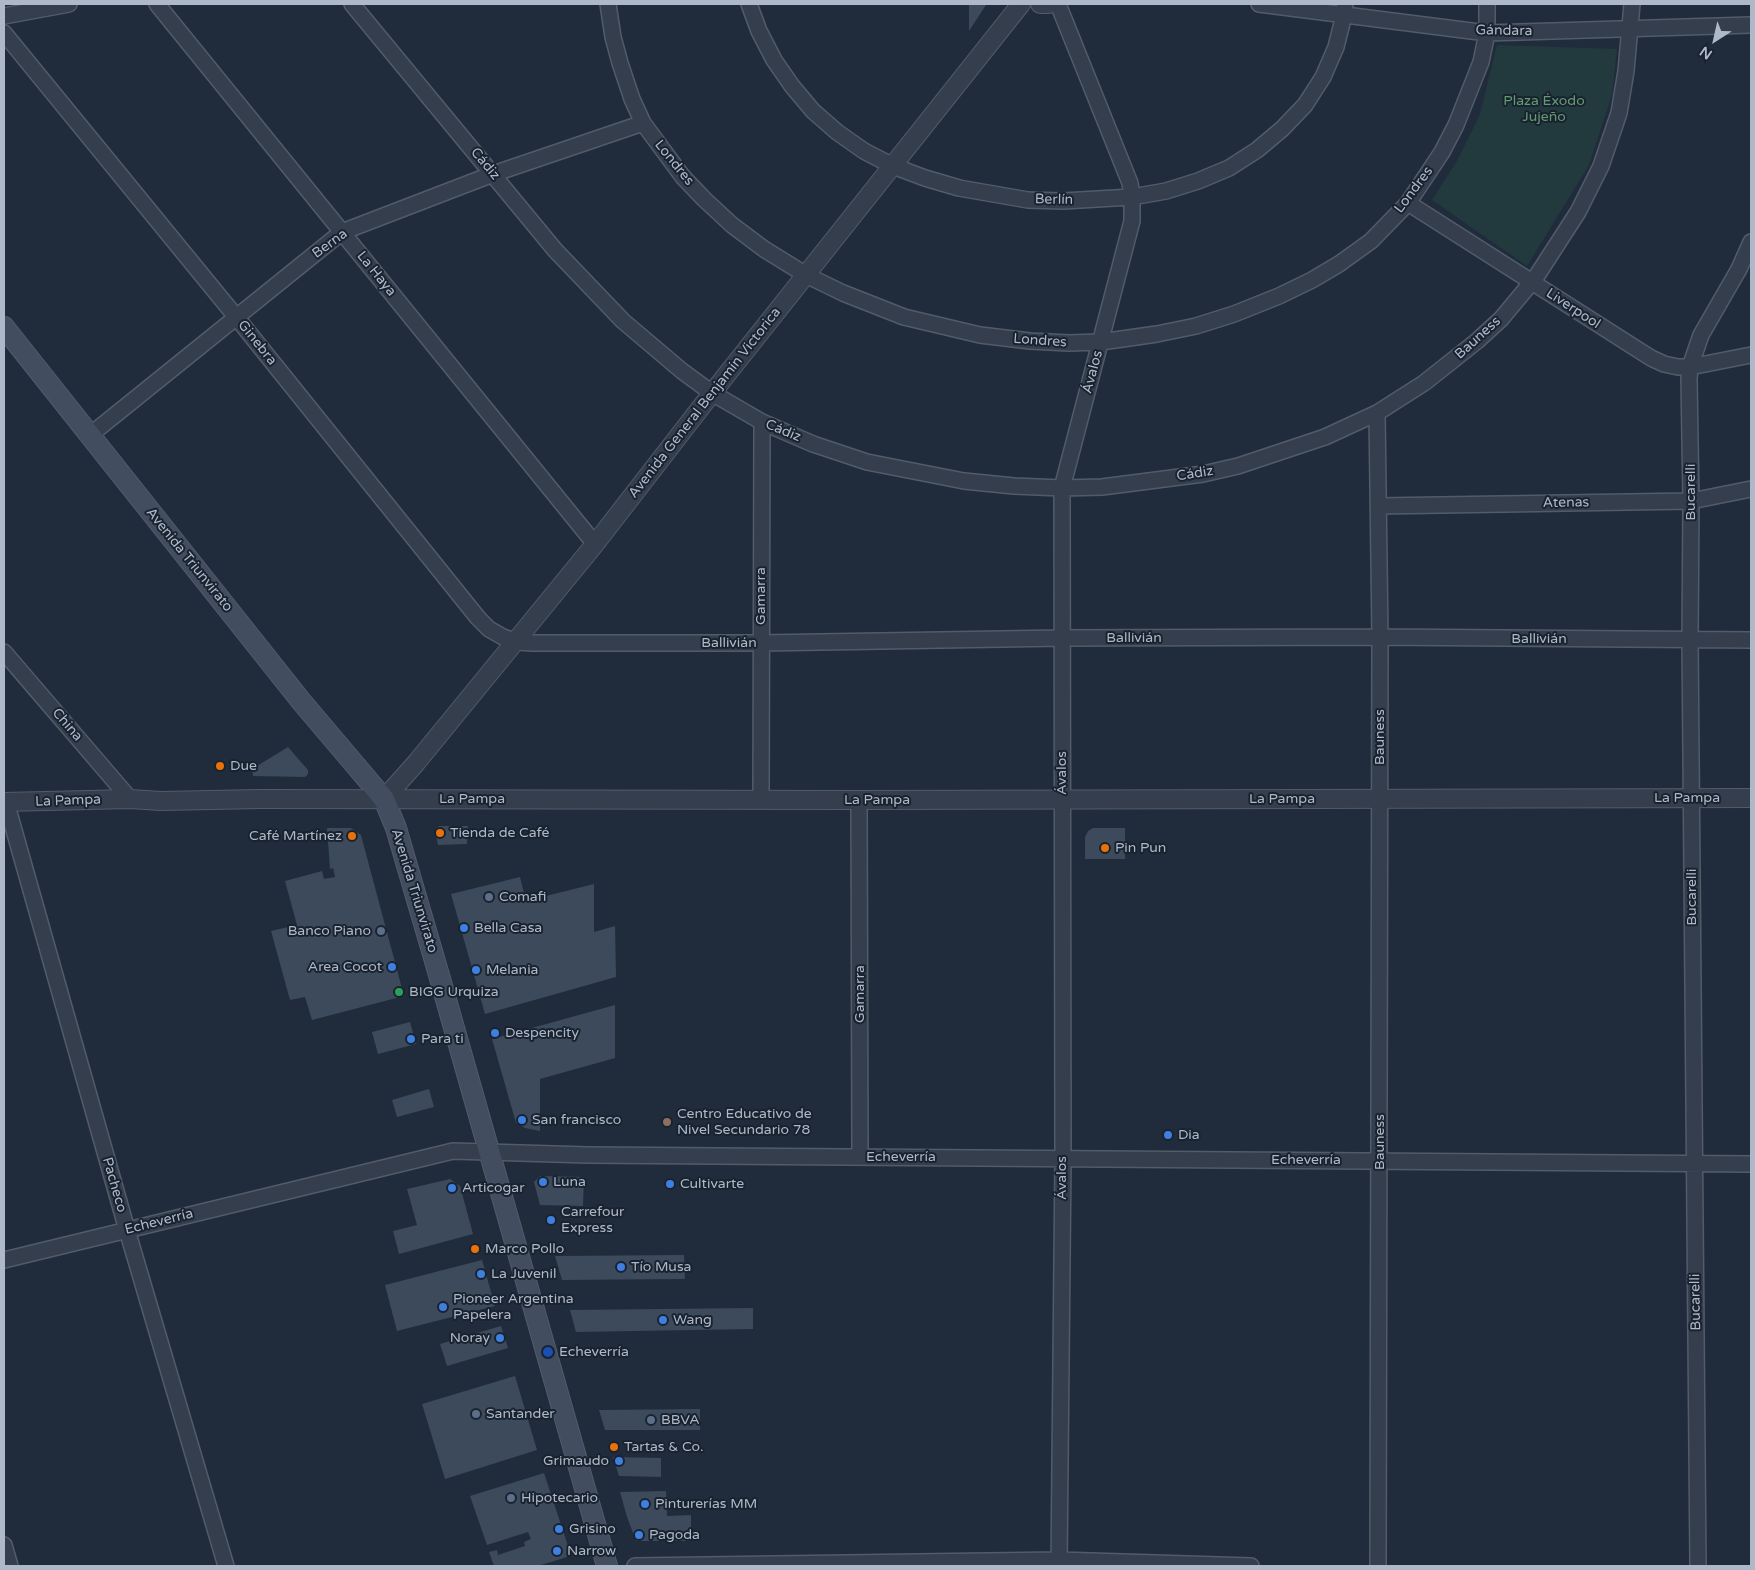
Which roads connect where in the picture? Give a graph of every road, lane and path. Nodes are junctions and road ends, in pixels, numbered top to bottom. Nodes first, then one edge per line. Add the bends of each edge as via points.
1 (69, 4) edge
2 (157, 4) edge
3 (352, 4) edge
4 (608, 4) edge
5 (749, 4) edge
6 (1022, 4) edge
7 (1040, 4) edge
8 (1049, 4) edge
9 (1058, 4) edge
10 (1259, 4) edge
11 (1487, 4) edge
12 (1632, 4) edge
13 (1345, 10) edge
14 (4, 16) edge
15 (1751, 25) edge
16 (1630, 30) junction
17 (4, 33) edge
18 (1487, 33) junction
19 (643, 123) junction
20 (893, 166) junction
21 (493, 174) junction
22 (1132, 197) junction
23 (1408, 203) junction
24 (342, 232) junction
25 (1751, 242) edge
26 (806, 275) junction
27 (1532, 282) junction
28 (237, 318) junction
29 (4, 327) edge
30 (1101, 342) junction
31 (1751, 355) edge
32 (1690, 367) junction
33 (712, 392) junction
34 (1377, 413) junction
35 (762, 422) junction
36 (89, 436) junction
37 (1062, 488) junction
38 (1751, 489) edge
39 (1692, 502) junction
40 (1379, 506) junction
41 (595, 544) junction
42 (1380, 637) junction
43 (1062, 638) junction
44 (1690, 640) junction
45 (1751, 640) edge
46 (517, 642) junction
47 (761, 643) junction
48 (4, 652) edge
49 (1692, 798) junction
50 (1751, 798) edge
51 (130, 799) junction
52 (384, 799) junction
53 (1062, 799) junction
54 (1380, 799) junction
55 (761, 800) junction
56 (860, 800) junction
57 (5, 802) edge
58 (490, 1152) junction
59 (860, 1157) junction
60 (1063, 1158) junction
61 (1380, 1160) junction
62 (1694, 1164) junction
63 (1751, 1164) edge
64 (126, 1230) junction
65 (4, 1260) edge
66 (4, 1545) edge
67 (1059, 1563) edge
68 (10, 1566) edge
69 (226, 1566) edge
70 (607, 1566) edge
71 (636, 1566) edge
72 (1250, 1566) edge
73 (1378, 1566) edge
74 (1698, 1566) edge

1 - 14 street
2 - 24 street, La Haya
3 - 21 street, Cádiz
4 - 19 street, Londres via 620,63
5 - 20 street, Berlín via 774,60 813,111 864,151
6 - 20 street, Avenida General Benjamín Victorica
7 - 8 street
9 - 22 street, Ávalos via 1130,183
10 - 13 street, Gándara
11 - 18 street, Londres
12 - 16 street, Bauness
13 - 18 street, Gándara
13 - 22 street, Berlín via 1336,47 1323,77 1305,105 1282,129 1257,150 1198,182
15 - 16 street, Gándara
16 - 18 street, Gándara
16 - 27 street, Bauness via 1619,113 1601,166 1578,212
17 - 28 street, Ginebra
18 - 23 street, Londres via 1481,62 1456,125
19 - 21 street, Berna
19 - 26 street, Londres via 704,199 764,249
20 - 22 street, Berlín via 959,188 1028,200
20 - 26 street, Avenida General Benjamín Victorica
21 - 24 street, Berna
21 - 33 street, Cádiz via 555,250 623,321
22 - 30 street, Ávalos via 1132,221
23 - 27 street, Liverpool
23 - 30 street, Londres via 1370,241 1339,264 1279,296 1196,326
24 - 28 street, Berna
24 - 41 street, La Haya
25 - 32 street, Bucarelli via 1701,335
26 - 30 street, Londres via 876,307 936,326 1030,342
26 - 33 street, Avenida General Benjamín Victorica
27 - 32 street, Liverpool via 1650,358 1664,364
27 - 34 street, Bauness via 1501,319 1469,348 1424,383
28 - 36 street, Berna
28 - 46 street, Ginebra via 478,618 489,629
29 - 36 main road, Avenida Triunvirato
30 - 37 street, Ávalos
31 - 32 street, Liverpool
32 - 39 street, Bucarelli
33 - 35 street, Cádiz
33 - 41 street, Avenida General Benjamín Victorica
34 - 37 street, Cádiz via 1325,437 1238,466 1203,474 1102,487
34 - 40 street, Bauness
35 - 37 street, Cádiz via 867,462 964,481
35 - 47 street, Gamarra
36 - 52 main road, Avenida Triunvirato via 301,701
37 - 43 street, Ávalos
38 - 39 street, Atenas
39 - 40 street, Atenas
39 - 44 street, Bucarelli
40 - 42 street, Bauness
41 - 46 street, Avenida General Benjamín Victorica
42 - 43 street, Ballivián
42 - 44 street, Ballivián
42 - 54 street, Bauness
43 - 47 street, Ballivián
43 - 53 street, Ávalos
44 - 45 street, Ballivián
44 - 49 street, Bucarelli
46 - 47 street, Ballivián
46 - 52 street, Avenida General Benjamín Victorica
47 - 55 street, Gamarra
48 - 51 street, China
49 - 50 street, La Pampa
49 - 54 street, La Pampa
49 - 62 street, Bucarelli
51 - 52 street, La Pampa
51 - 57 street, La Pampa
52 - 55 street, La Pampa
52 - 58 main road, Avenida Triunvirato
53 - 54 street, La Pampa
53 - 56 street, La Pampa
53 - 60 street, Ávalos
54 - 61 street, Bauness
55 - 56 street, La Pampa
56 - 59 street, Gamarra
57 - 64 street, Pacheco
58 - 59 street, Echeverría
58 - 64 street, Echeverría via 454,1151
58 - 70 main road, Avenida Triunvirato
59 - 60 street, Echeverría
60 - 61 street, Echeverría
60 - 67 street, Ávalos
61 - 62 street, Echeverría
61 - 73 street, Bauness
62 - 63 street, Echeverría
62 - 74 street, Bucarelli
64 - 65 street, Echeverría
64 - 69 street, Pacheco
66 - 68 street
67 - 71 street
67 - 72 street

